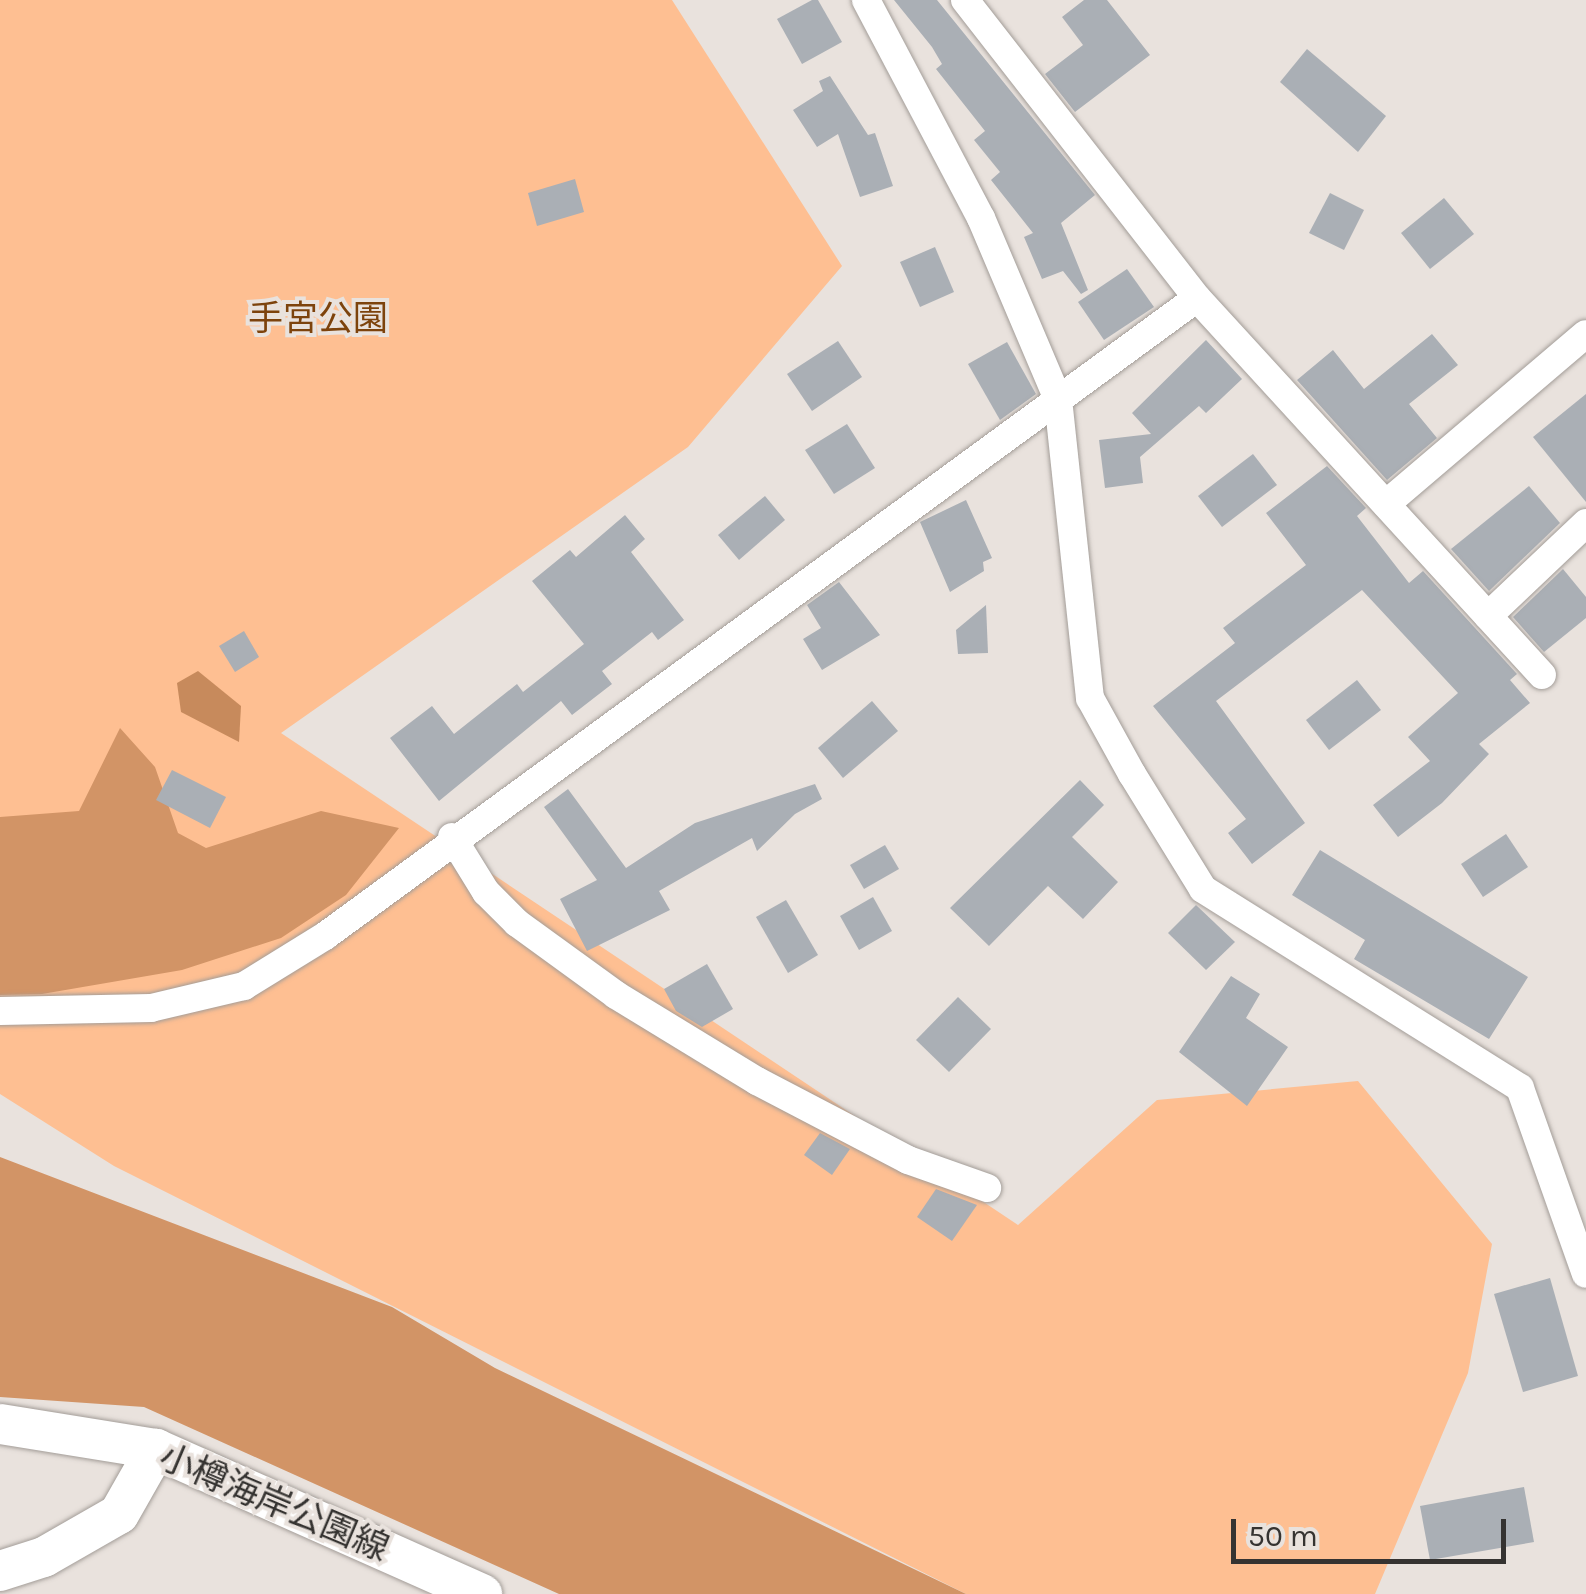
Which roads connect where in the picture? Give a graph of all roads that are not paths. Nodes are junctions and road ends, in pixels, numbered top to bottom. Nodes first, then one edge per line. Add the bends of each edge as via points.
1 (866, 0) edge
2 (965, 0) edge
3 (1197, 298) junction
4 (1586, 334) edge
5 (1058, 400) junction
6 (1386, 504) junction
7 (1586, 524) edge
8 (1488, 616) junction
9 (1542, 675) dead end
10 (452, 838) junction
11 (0, 1011) edge
12 (987, 1188) dead end
13 (1577, 1224) edge
14 (1586, 1274) edge
15 (0, 1424) edge
16 (156, 1450) junction
17 (0, 1571) edge
18 (482, 1594) edge

1 - 5 street via 981,218
2 - 3 street
3 - 5 street
3 - 6 street
4 - 6 street
5 - 10 street
5 - 13 street via 1090,698 1203,889 1520,1088
6 - 8 street
7 - 8 street
8 - 9 street
10 - 11 street via 325,936 244,986 151,1008
10 - 12 street via 486,892 517,924 616,996 757,1082 908,1160
13 - 14 street
15 - 16 main road, 小樽海岸公園線
16 - 17 main road via 119,1514 44,1557
16 - 18 main road, 小樽海岸公園線

